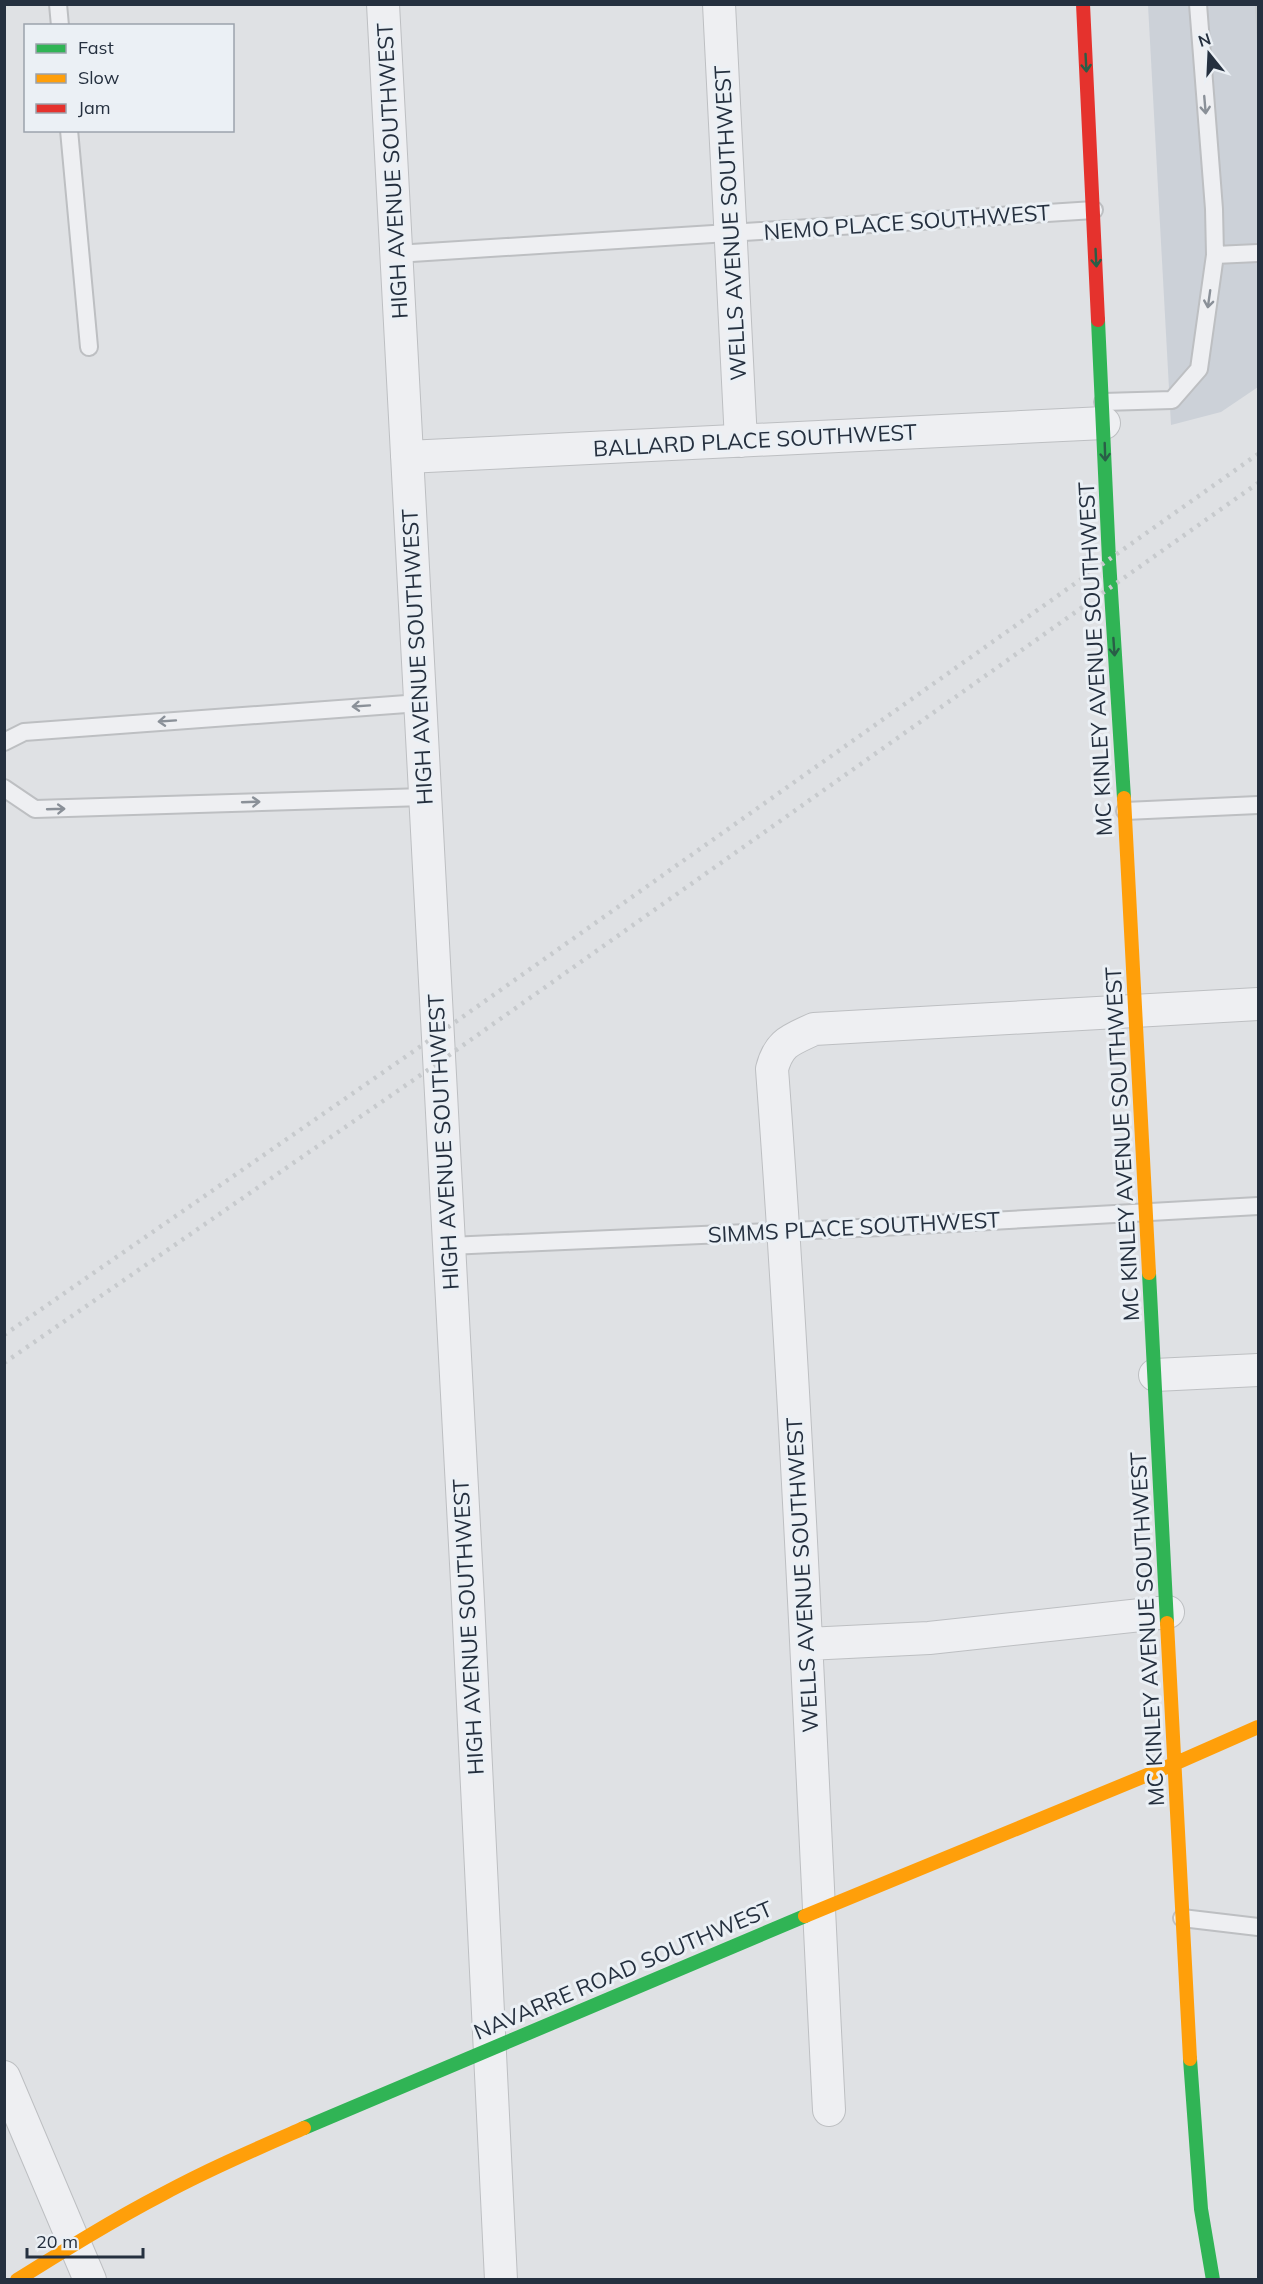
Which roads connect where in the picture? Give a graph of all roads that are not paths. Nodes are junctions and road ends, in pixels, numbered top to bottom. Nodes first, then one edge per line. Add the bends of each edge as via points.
1 (58, 4) edge
2 (383, 4) edge
3 (719, 4) edge
4 (1083, 4) edge
5 (1198, 4) edge
6 (60, 24) edge
7 (69, 132) edge
8 (1094, 210) junction
9 (729, 233) junction
10 (1258, 253) edge
11 (396, 254) junction
12 (1215, 255) junction
13 (89, 347) dead end
14 (1103, 412) junction
15 (741, 441) junction
16 (407, 457) junction
17 (420, 703) junction
18 (4, 742) edge
19 (4, 788) edge
20 (424, 797) junction
21 (1258, 805) edge
22 (1125, 811) junction
23 (1258, 1004) edge
24 (1136, 1009) junction
25 (1258, 1206) edge
26 (1146, 1211) junction
27 (784, 1230) junction
28 (449, 1246) junction
29 (1258, 1370) edge
30 (1155, 1375) junction
31 (1168, 1612) junction
32 (807, 1644) junction
33 (1258, 1727) edge
34 (1174, 1764) junction
35 (818, 1910) junction
36 (1182, 1918) junction
37 (1258, 1926) edge
38 (488, 2050) junction
39 (4, 2077) edge
40 (829, 2110) dead end
41 (76, 2242) junction
42 (17, 2280) edge
43 (90, 2280) edge
44 (501, 2280) edge
45 (1213, 2280) edge

1 - 6 lane
2 - 11 street, HIGH AVENUE SOUTHWEST
3 - 9 street, WELLS AVENUE SOUTHWEST
4 -> 8 main road, MC KINLEY AVENUE SOUTHWEST
5 -> 12 lane
7 - 13 lane
8 - 9 lane, NEMO PLACE SOUTHWEST
8 -> 14 main road, MC KINLEY AVENUE SOUTHWEST
9 - 11 lane, NEMO PLACE SOUTHWEST
9 - 15 street, WELLS AVENUE SOUTHWEST
10 - 12 lane
11 - 16 street, HIGH AVENUE SOUTHWEST
12 -> 14 lane via 1199,369 1172,400
14 - 15 street, BALLARD PLACE SOUTHWEST
14 -> 22 main road, MC KINLEY AVENUE SOUTHWEST
15 - 16 street, BALLARD PLACE SOUTHWEST
16 - 17 street, HIGH AVENUE SOUTHWEST
17 -> 18 lane via 24,732
17 - 20 street, HIGH AVENUE SOUTHWEST
19 -> 20 lane via 35,809
20 - 28 street, HIGH AVENUE SOUTHWEST
21 - 22 lane
22 - 24 main road, MC KINLEY AVENUE SOUTHWEST
23 - 24 street
24 - 26 main road, MC KINLEY AVENUE SOUTHWEST
24 - 27 street, WELLS AVENUE SOUTHWEST via 814,1029 785,1042 772,1069
25 - 26 lane, SIMMS PLACE SOUTHWEST
26 - 27 lane, SIMMS PLACE SOUTHWEST
26 - 30 main road, MC KINLEY AVENUE SOUTHWEST
27 - 28 lane, SIMMS PLACE SOUTHWEST
27 - 32 street, WELLS AVENUE SOUTHWEST
28 - 38 street, HIGH AVENUE SOUTHWEST
29 - 30 street
30 - 31 main road, MC KINLEY AVENUE SOUTHWEST
31 - 32 street via 929,1638
31 - 34 main road, MC KINLEY AVENUE SOUTHWEST
32 - 35 street, WELLS AVENUE SOUTHWEST
33 - 34 main road, NAVARRE ROAD SOUTHWEST
34 - 35 main road, NAVARRE ROAD SOUTHWEST
34 - 36 main road, MC KINLEY AVENUE SOUTHWEST
35 - 38 main road, NAVARRE ROAD SOUTHWEST
35 - 40 street, WELLS AVENUE SOUTHWEST
36 - 37 lane
36 - 45 main road, MC KINLEY AVENUE SOUTHWEST via 1200,2197
38 - 41 main road, NAVARRE ROAD SOUTHWEST via 239,2156 162,2193
38 - 44 street, HIGH AVENUE SOUTHWEST
39 - 41 street
41 - 42 main road, NAVARRE ROAD SOUTHWEST
41 - 43 street

